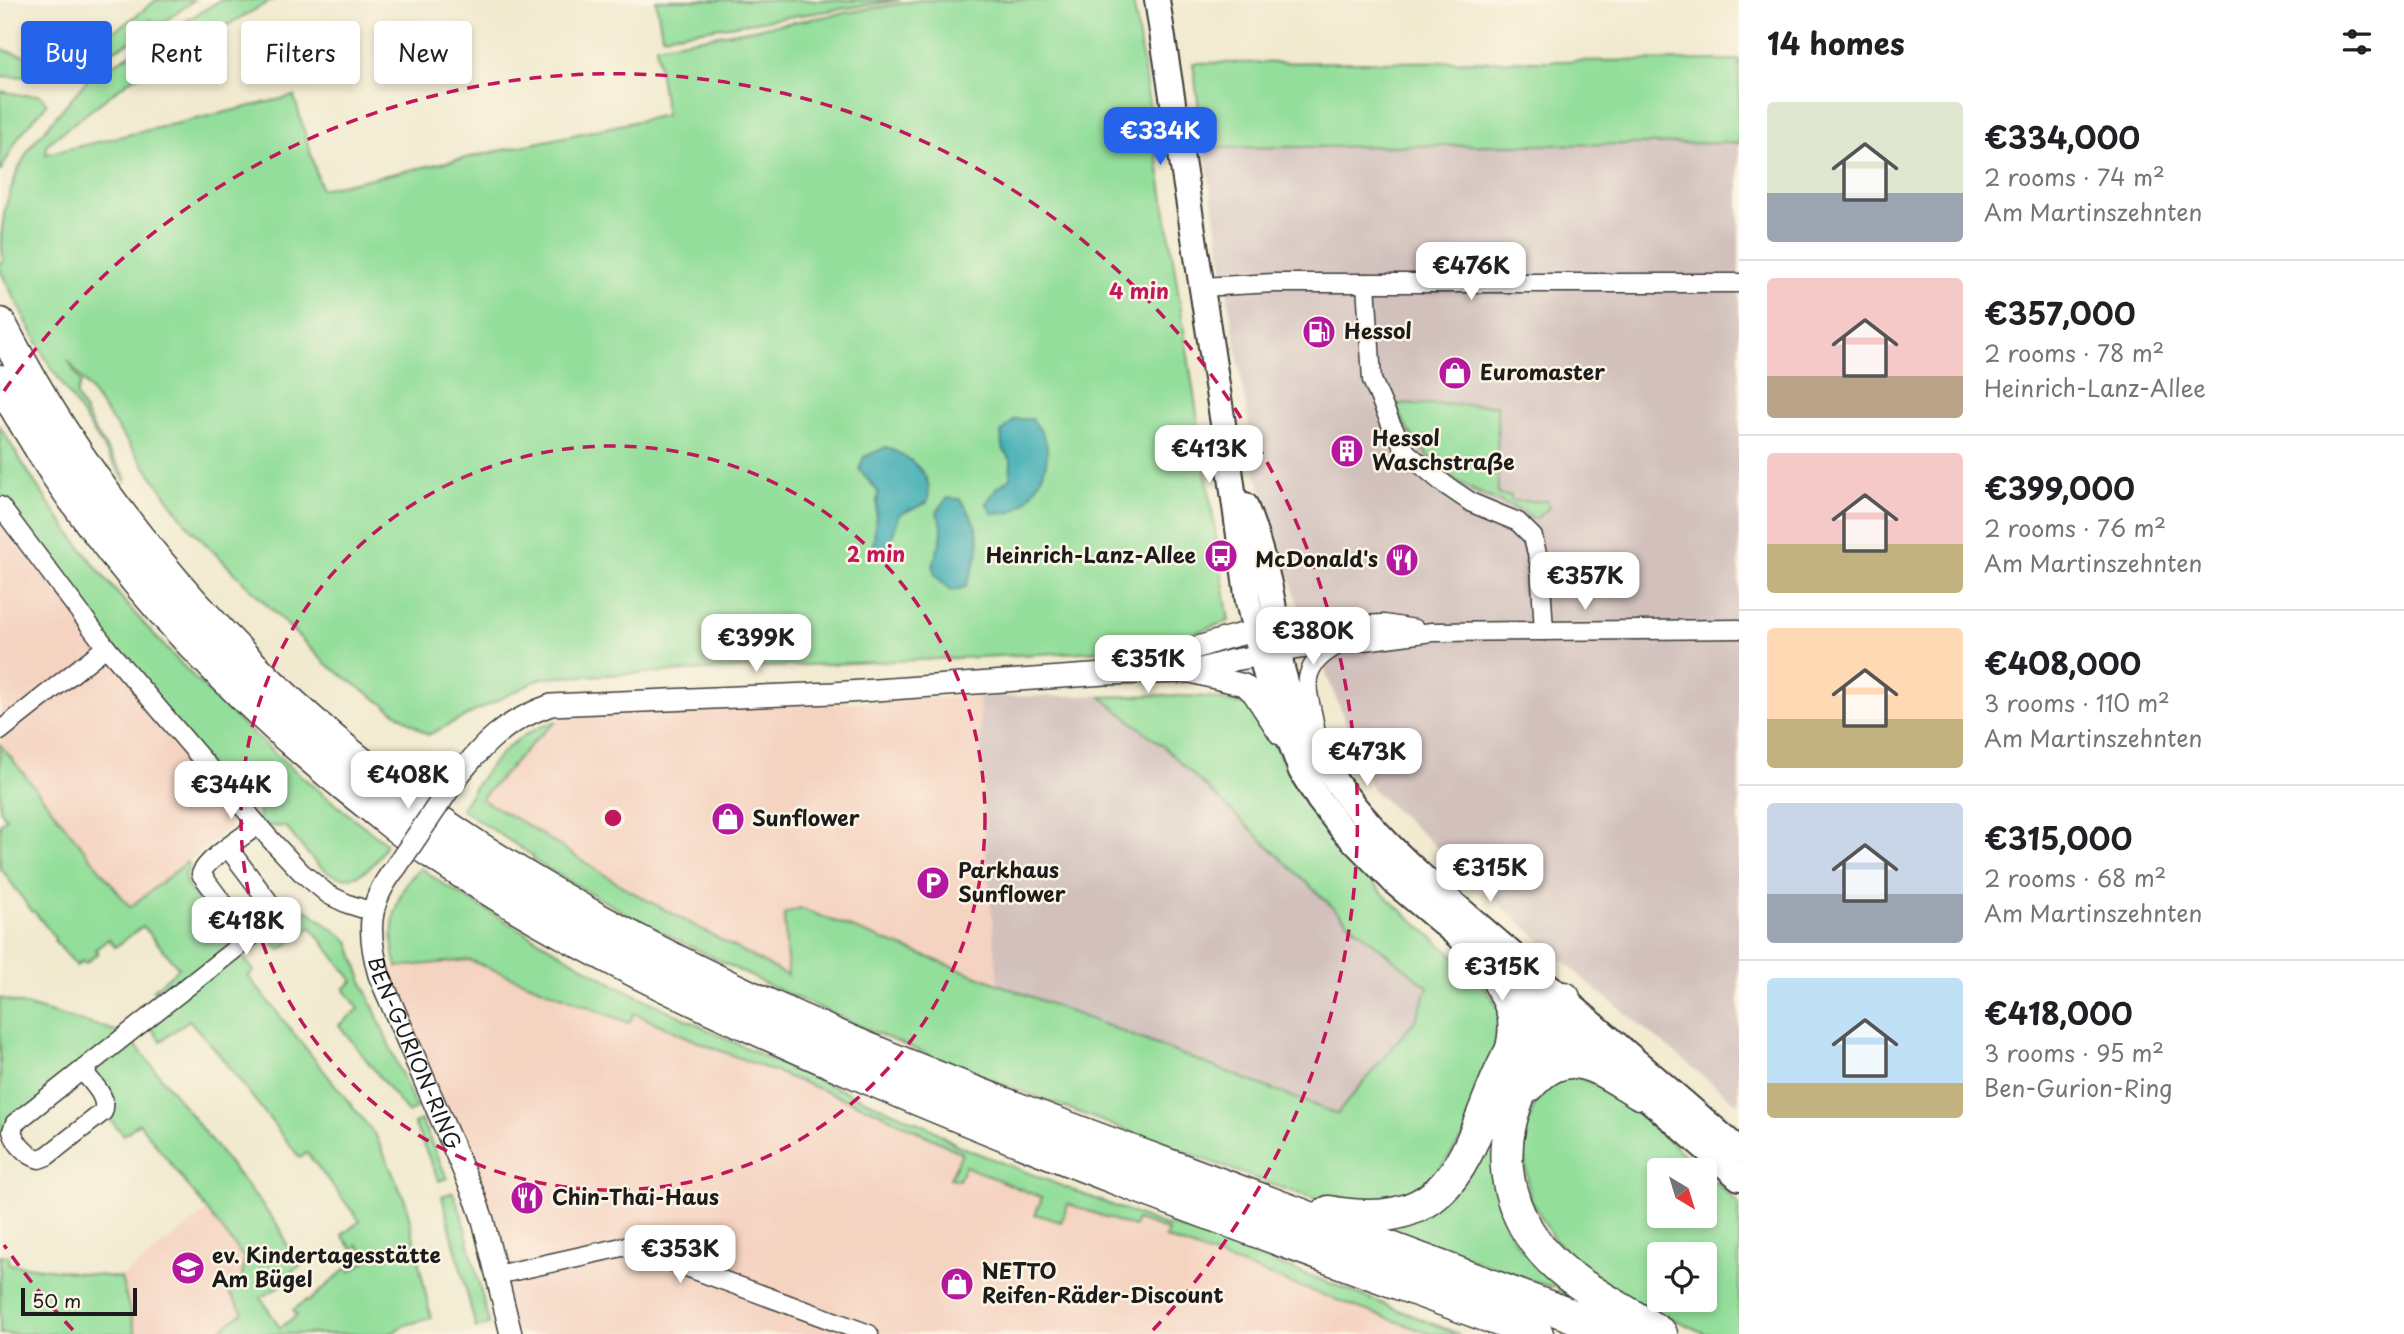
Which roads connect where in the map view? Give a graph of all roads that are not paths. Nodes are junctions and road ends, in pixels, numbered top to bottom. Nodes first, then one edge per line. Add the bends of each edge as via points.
1 (1157, 0) edge
2 (1366, 283) junction
3 (1739, 283) edge
4 (1201, 287) junction
5 (0, 324) edge
6 (0, 381) edge
7 (0, 506) edge
8 (1739, 629) edge
9 (1544, 631) junction
10 (1432, 632) junction
11 (1267, 642) junction
12 (1342, 643) junction
13 (106, 647) junction
14 (1190, 672) junction
15 (1105, 674) junction
16 (0, 731) edge
17 (1309, 762) junction
18 (258, 825) junction
19 (228, 848) junction
20 (373, 912) junction
21 (249, 938) junction
22 (1488, 962) junction
23 (1558, 1012) junction
24 (1511, 1052) junction
25 (82, 1070) junction
26 (1640, 1093) junction
27 (1517, 1100) junction
28 (1739, 1150) edge
29 (1739, 1178) edge
30 (1255, 1198) junction
31 (497, 1275) junction
32 (863, 1333) edge
33 (511, 1334) edge
34 (1537, 1334) edge
35 (1620, 1334) edge
36 (1661, 1334) edge

1 - 4 main road
2 - 3 street
2 - 4 street
2 - 9 street via 1372,380 1391,424 1407,453 1444,484 1518,522 1533,537 1541,566
4 - 11 main road via 1229,462
5 - 30 highway via 81,460 177,586 233,647 346,751 444,826 610,927 742,992 889,1059
6 - 34 highway via 66,487 181,632 327,771 429,850 597,950 738,1022 983,1128
7 - 13 street
8 - 9 street
9 - 10 street
10 - 11 street via 1384,624
10 - 12 street
11 - 12 street
11 - 14 street
11 - 15 street via 1237,634
11 - 17 main road via 1280,717
12 - 17 street via 1325,653 1309,674 1307,696 1315,726
13 - 16 street
13 - 18 street
14 - 15 street
14 - 17 street via 1244,685
15 - 20 street, bridge via 551,705 523,715 480,749 383,882
17 - 22 main road via 1320,800 1369,860
17 - 23 main road
18 - 19 street
18 - 20 street via 319,887
19 - 21 street via 275,914
19 - 21 street via 201,874
20 - 31 street, BEN-GURION-RING via 370,934 379,975 474,1195
21 - 25 street
22 - 23 main road
22 - 24 highway via 1515,1014
23 - 24 highway via 1526,1030
23 - 26 main road
23 - 27 highway
23 - 28 main road
24 - 30 highway via 1460,1164 1444,1186 1419,1206 1361,1217
25 - 25 street via 15,1123 14,1138 30,1156 47,1156 103,1112 104,1098
26 - 27 highway via 1589,1064 1569,1061 1541,1073
26 - 29 main road
27 - 36 highway via 1506,1148 1509,1189 1518,1217 1541,1250 1577,1282
30 - 35 highway
31 - 32 street via 632,1247
31 - 33 street, BEN-GURION-RING

